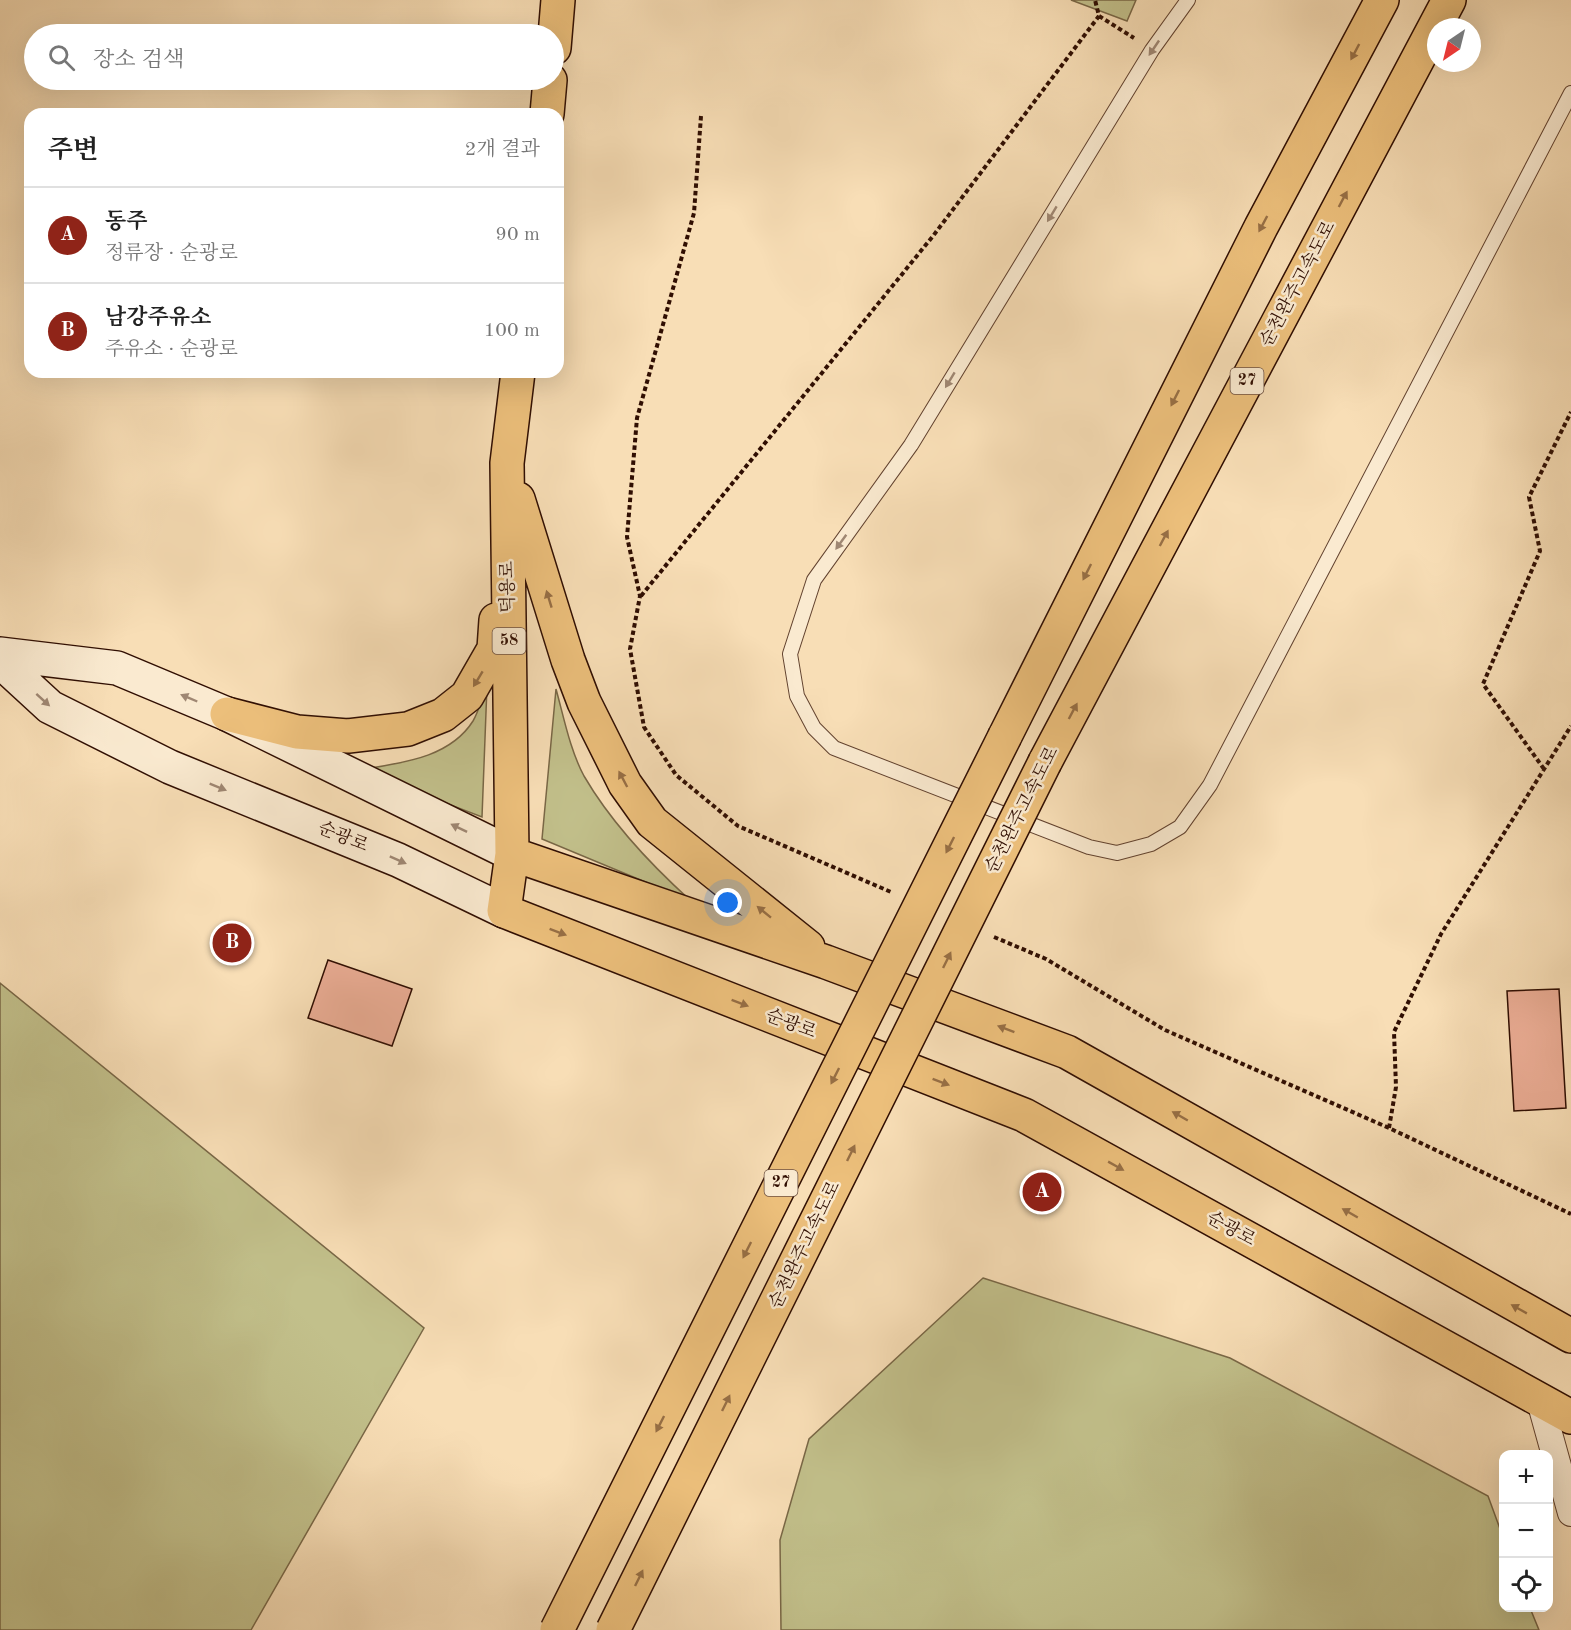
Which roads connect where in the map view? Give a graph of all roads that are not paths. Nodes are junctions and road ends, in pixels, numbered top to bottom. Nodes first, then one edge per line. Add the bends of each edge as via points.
1 (558, 0) edge
2 (1188, 0) edge
3 (1382, 0) edge
4 (1449, 0) edge
5 (556, 24) edge
6 (549, 90) edge
7 (1571, 93) edge
8 (548, 108) edge
9 (517, 378) edge
10 (507, 463) junction
11 (0, 654) edge
12 (0, 661) edge
13 (227, 714) junction
14 (512, 854) junction
15 (504, 911) junction
16 (826, 962) junction
17 (1571, 1336) edge
18 (1540, 1401) junction
19 (1571, 1417) edge
20 (1571, 1513) edge
21 (557, 1630) edge
22 (613, 1630) edge

1 - 5 main road
2 -> 7 lane via 1152,50 911,445 814,580 790,654 797,696 814,728 834,748 1089,847 1118,853 1151,844 1180,827 1209,785
3 -> 21 main road, 27, bridge via 1256,237
22 -> 4 main road, 순천완주고속도로 / 27, bridge via 1045,762
6 - 8 main road
9 - 10 main road, 덕용로 / 58
10 -> 13 main road via 494,648 467,696 443,715 408,729 348,736 297,732
10 - 14 main road, 덕용로 / 58
16 -> 10 main road via 652,822 626,784 584,702 568,660
13 -> 11 main road via 117,668
12 -> 15 main road, 순광로 via 50,707 170,767 398,860
14 -> 13 main road
14 - 15 main road, 덕용로 / 58
14 - 16 main road
15 -> 18 main road, 순광로 via 1024,1115
17 -> 16 main road via 1067,1052
18 - 19 main road, 순광로
18 - 20 street

